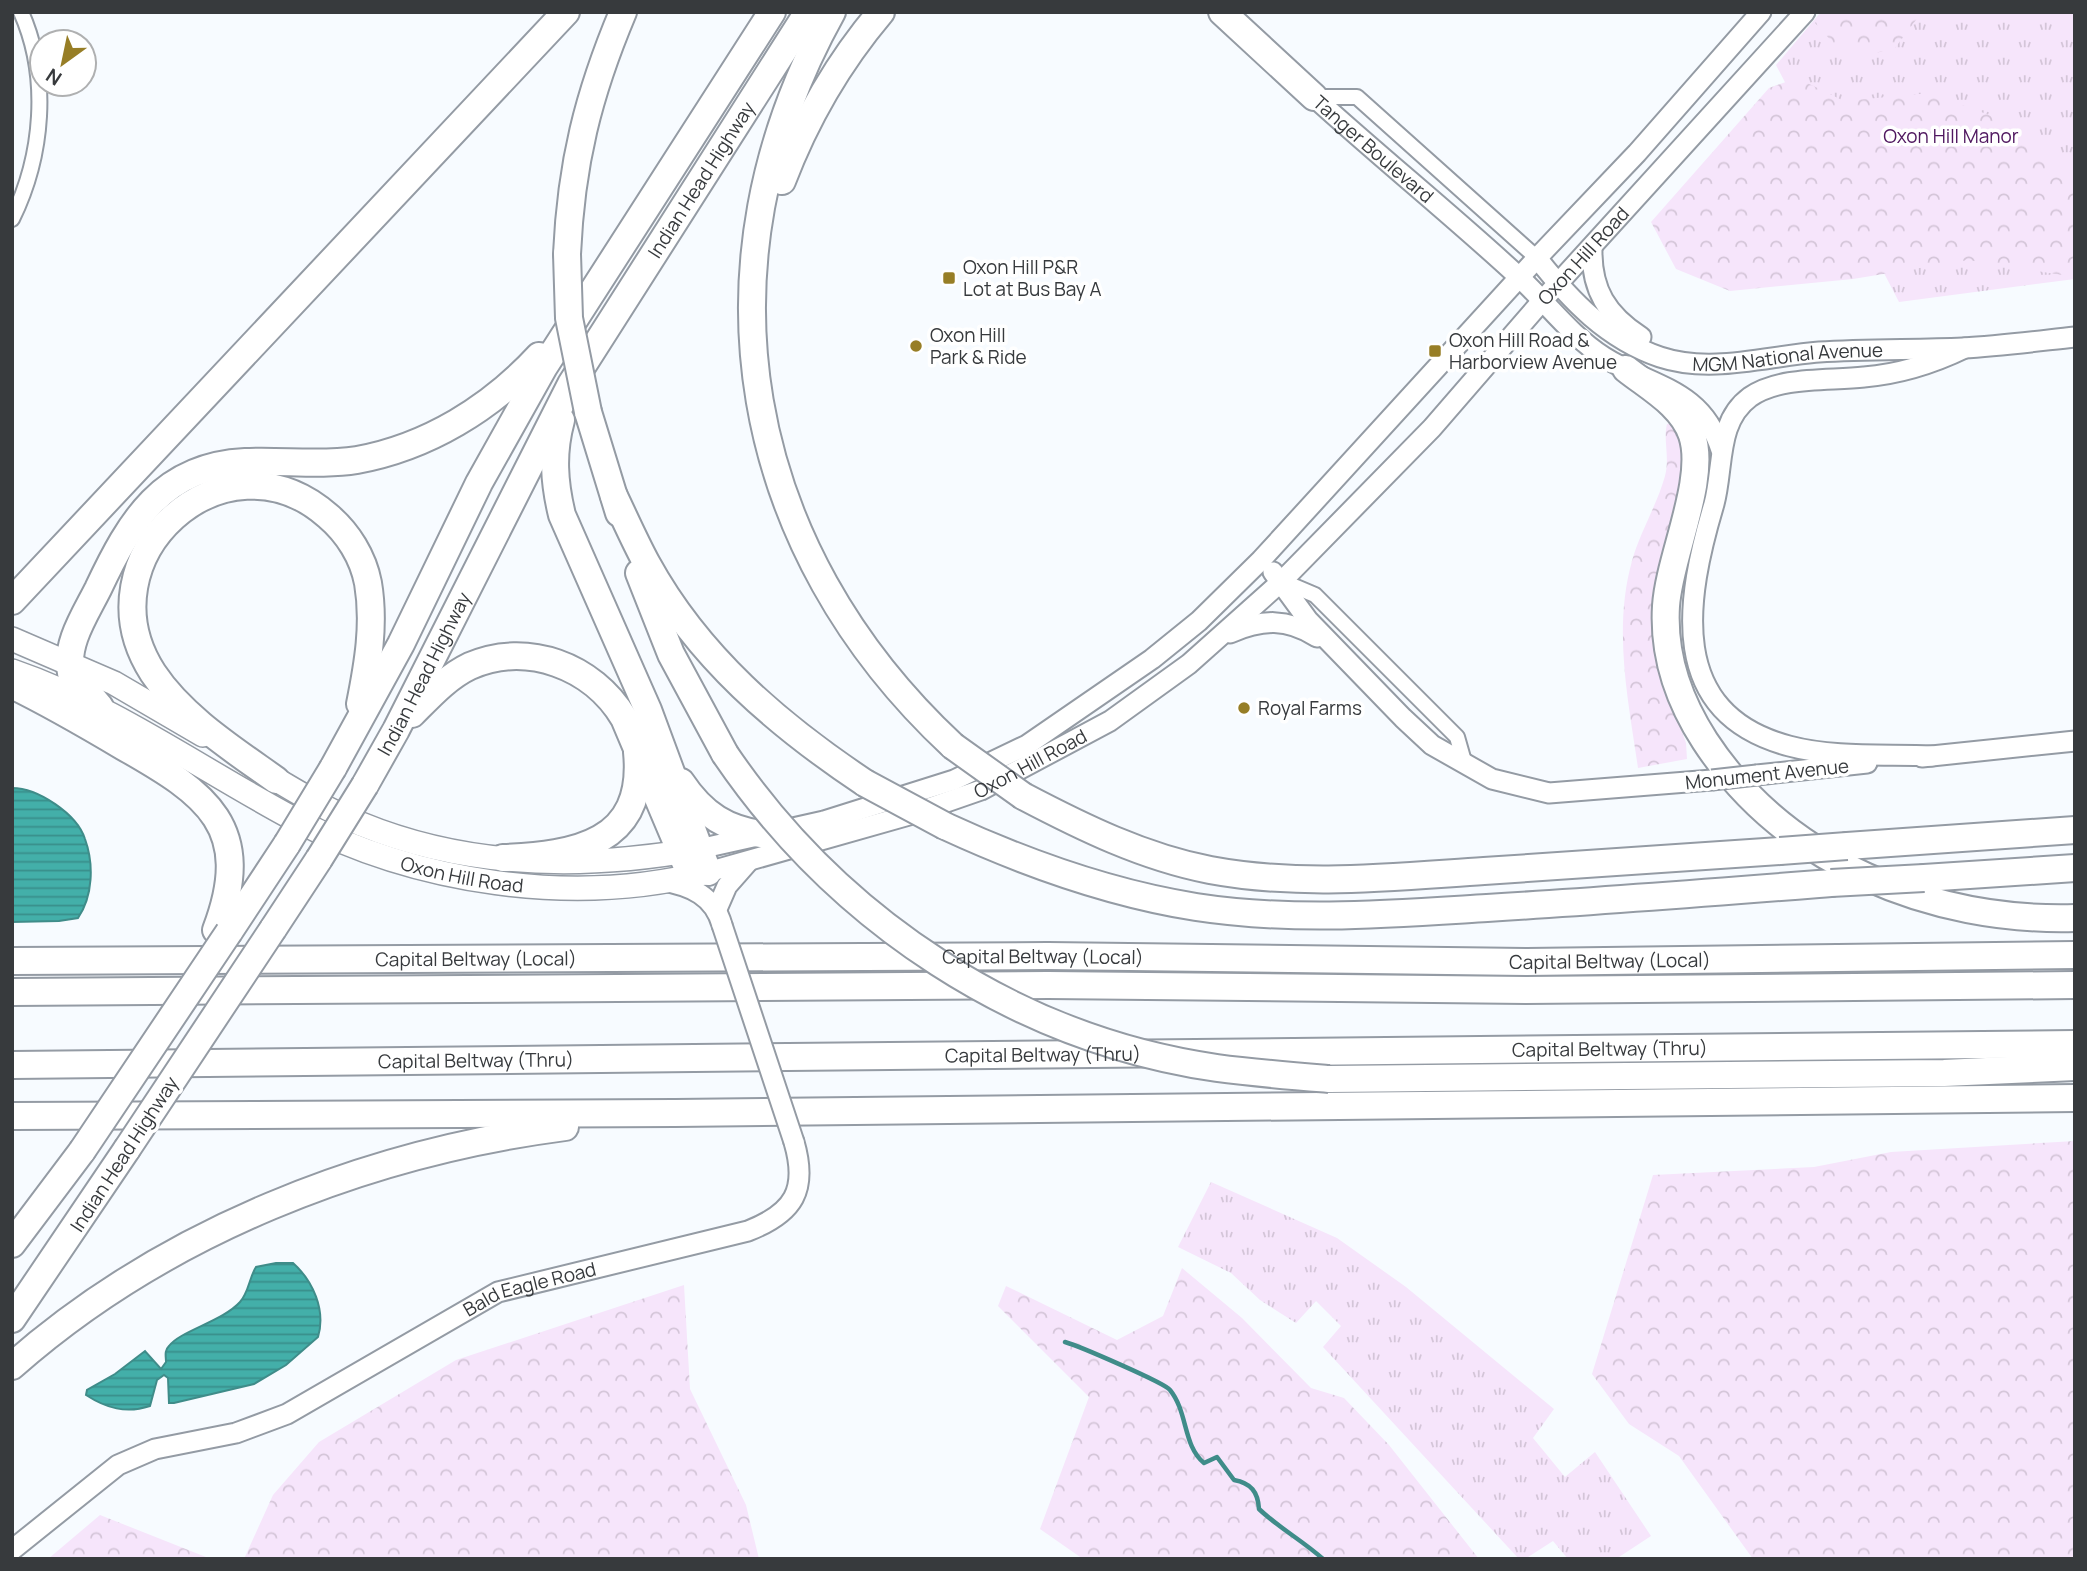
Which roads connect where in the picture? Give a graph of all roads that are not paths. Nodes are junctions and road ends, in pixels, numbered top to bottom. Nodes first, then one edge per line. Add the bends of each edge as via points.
1 (21, 12) edge
2 (566, 12) edge
3 (624, 12) edge
4 (772, 12) edge
5 (808, 12) edge
6 (832, 12) edge
7 (881, 12) edge
8 (1222, 12) edge
9 (1761, 12) edge
10 (1805, 12) edge
11 (1314, 97) junction
12 (12, 219) edge
13 (1592, 248) junction
14 (1537, 258) junction
15 (753, 277) junction
16 (1519, 278) junction
17 (1558, 285) junction
18 (1542, 301) junction
19 (579, 314) junction
20 (2075, 337) edge
21 (1965, 348) junction
22 (1700, 364) junction
23 (1626, 369) junction
24 (571, 384) junction
25 (1721, 450) junction
26 (614, 496) junction
27 (1261, 560) junction
28 (1282, 581) junction
29 (12, 601) edge
30 (12, 639) edge
31 (1217, 641) junction
32 (1332, 647) junction
33 (68, 661) junction
34 (12, 671) edge
35 (12, 685) edge
36 (100, 707) junction
37 (356, 725) junction
38 (396, 730) junction
39 (632, 734) junction
40 (2075, 741) edge
41 (1932, 756) junction
42 (668, 760) junction
43 (1465, 765) junction
44 (276, 780) junction
45 (2075, 830) edge
46 (766, 835) junction
47 (503, 858) junction
48 (750, 860) junction
49 (687, 861) junction
50 (2075, 868) edge
51 (663, 881) junction
52 (720, 917) junction
53 (2075, 918) edge
54 (222, 931) junction
55 (2075, 953) edge
56 (12, 954) edge
57 (49, 960) junction
58 (12, 961) edge
59 (2075, 985) edge
60 (12, 992) edge
61 (2075, 1044) edge
62 (12, 1065) edge
63 (2075, 1068) edge
64 (2075, 1098) edge
65 (675, 1113) junction
66 (12, 1115) edge
67 (12, 1244) edge
68 (12, 1319) edge
69 (12, 1366) edge
70 (12, 1550) edge

1 - 12 street via 40,96 35,151
2 - 29 highway
3 - 26 highway, bridge via 590,98 569,206 567,254 569,318 588,412
4 - 19 highway, Indian Head Highway
5 - 24 highway, Indian Head Highway
6 - 15 highway via 812,48 779,132 760,215
7 - 15 highway via 832,77 797,141
8 - 11 highway
9 - 14 main road, Oxon Hill Road
10 - 13 main road, Oxon Hill Road
11 - 14 street, Tanger Boulevard via 1357,97
11 - 16 main road, Tanger Boulevard
13 - 17 main road, Oxon Hill Road
13 - 22 main road via 1594,285 1612,314 1645,340
14 - 16 main road, Oxon Hill Road
14 - 17 main road, MGM National Avenue
15 - 45 highway, bridge via 755,371 774,470 814,569 891,685 953,746 1023,796 1073,822 1155,856 1208,869 1319,881
16 - 18 main road
16 - 27 main road, Oxon Hill Road
17 - 18 main road, Oxon Hill Road
17 - 22 main road, MGM National Avenue via 1601,326 1630,344 1663,358
18 - 23 main road via 1588,347
18 - 28 main road, Oxon Hill Road via 1432,428
19 - 33 highway via 510,385 429,437 356,460 216,465 188,474 164,489 131,525 114,554
19 - 37 highway, Indian Head Highway via 505,434
20 - 21 main road, MGM National Avenue
21 - 22 main road, MGM National Avenue via 1816,353
21 - 25 main road via 1927,366 1765,390 1738,408
23 - 25 main road via 1662,384 1694,405 1717,435
23 - 53 highway via 1677,409 1693,437 1694,479 1670,573 1668,649 1676,684 1717,759 1783,827 1852,870 1923,899 1963,909 2000,916
24 - 38 highway, Indian Head Highway
24 - 42 highway via 556,443 557,497
25 - 41 main road via 1718,490 1691,598 1691,630 1707,686 1736,721 1754,734 1791,746
26 - 50 highway, bridge via 647,564 701,643 786,727 864,783 945,826 1011,856 1126,893 1253,913 1397,914
26 - 63 highway, bridge via 671,654 725,754 782,831 848,897 901,938 990,993 1090,1036 1216,1068 1329,1079
27 - 28 main road, Monument Avenue
27 - 46 main road, Oxon Hill Road via 1152,659 1027,745 917,794
28 - 31 main road, Oxon Hill Road
28 - 32 main road, Monument Avenue
28 - 43 street, Monument Avenue via 1315,595 1457,737
30 - 33 main road, Oxon Hill Road
31 - 32 main road via 1241,628 1284,621
31 - 48 main road, Oxon Hill Road via 1110,721 994,784 941,806
32 - 43 main road, Monument Avenue via 1432,745
33 - 36 highway via 80,687
33 - 44 main road, Oxon Hill Road via 114,683
34 - 36 main road, Oxon Hill Road
35 - 54 highway via 179,779 205,800 218,820 231,869
36 - 51 main road, Oxon Hill Road via 294,819 371,854 454,875 529,885
37 - 44 highway via 371,616 358,554 339,526 294,494 264,487 235,487 184,507 162,526 136,573 133,622 142,652 154,675 183,707
37 - 54 highway, Indian Head Highway, bridge via 288,844
38 - 39 highway via 450,679 489,659 510,656 548,660 582,674 610,698
38 - 68 highway, Indian Head Highway, bridge via 319,859
39 - 47 highway via 637,782 632,802 616,827 580,849
39 - 49 highway
40 - 41 main road, Monument Avenue
41 - 43 main road, Monument Avenue, bridge via 1549,793 1509,785
42 - 46 highway via 709,816 743,832
42 - 49 highway
44 - 47 main road, Oxon Hill Road via 380,831
46 - 49 main road, Oxon Hill Road
47 - 49 main road, Oxon Hill Road
48 - 49 main road, Oxon Hill Road
48 - 52 main road via 733,876
49 - 51 main road, Oxon Hill Road
51 - 52 main road via 696,892
52 - 70 main road, Bald Eagle Road, bridge via 794,1142 800,1182 788,1207 769,1223 748,1231 498,1292 287,1414 236,1433 155,1450 118,1465
54 - 67 highway, Indian Head Highway, bridge via 172,1017 82,1151
55 - 57 highway, Capital Beltway (Local) via 1527,962 1062,957
56 - 57 highway
57 - 58 highway, Capital Beltway (Local)
59 - 60 highway via 1526,990 1034,985
61 - 62 highway, Capital Beltway (Thru)
64 - 65 highway
65 - 66 highway
65 - 69 highway via 478,1142 390,1163 325,1185 245,1218 127,1281

